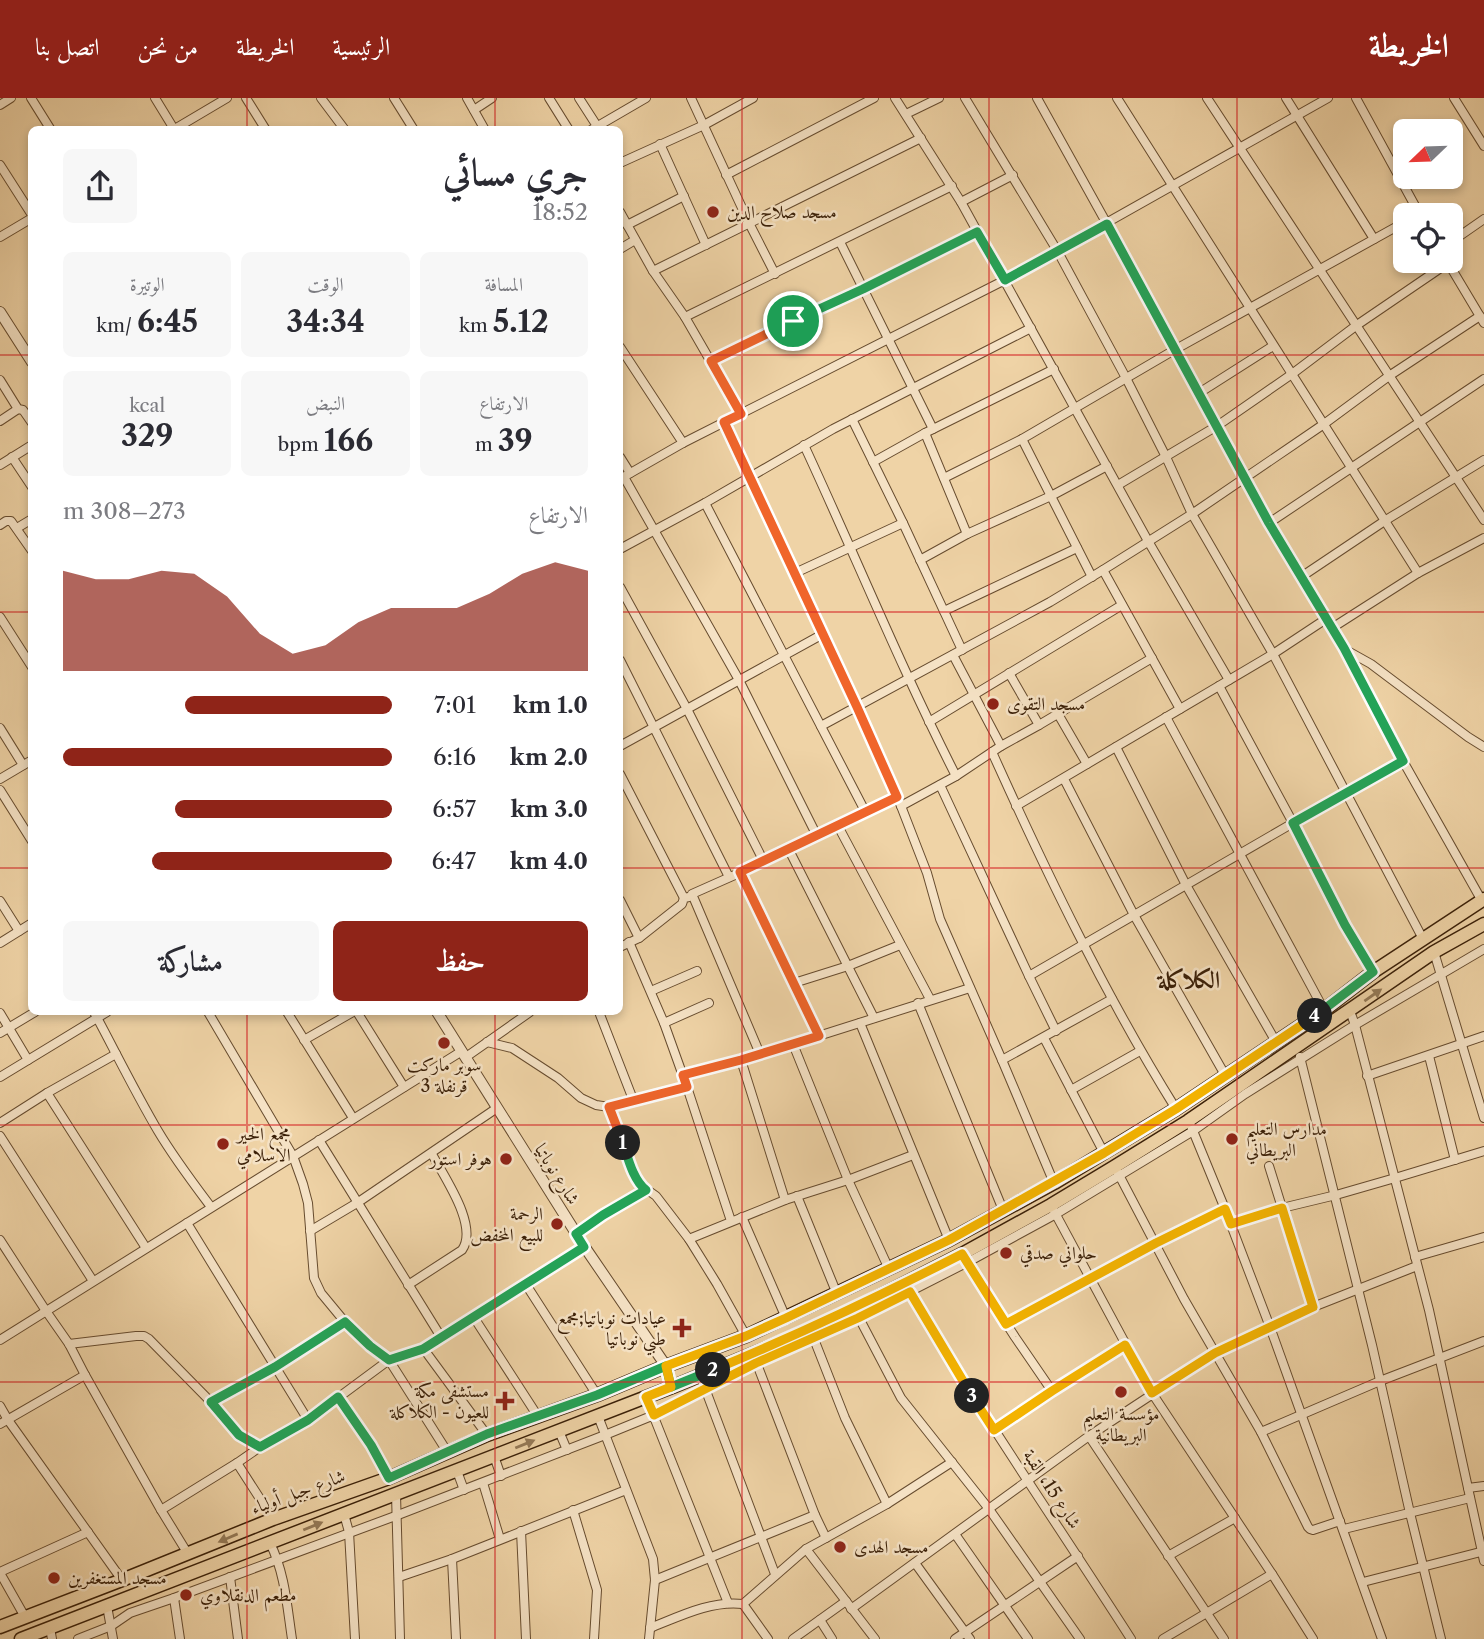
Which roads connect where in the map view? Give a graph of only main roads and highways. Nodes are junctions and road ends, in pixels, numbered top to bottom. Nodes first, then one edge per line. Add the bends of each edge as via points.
1 (1483, 900) edge
2 (1484, 924) edge
3 (0, 1627) edge
4 (51, 1634) edge
5 (21, 1639) edge

1 -> 3 main road, شارع جبل أولياء via 1176,1109 949,1240 746,1336
4 -> 2 main road, شارع جبل أولياء via 198,1570 700,1375 755,1359 907,1288 1053,1209 1190,1126 1434,953
4 - 5 main road, شارع جبل أولياء

